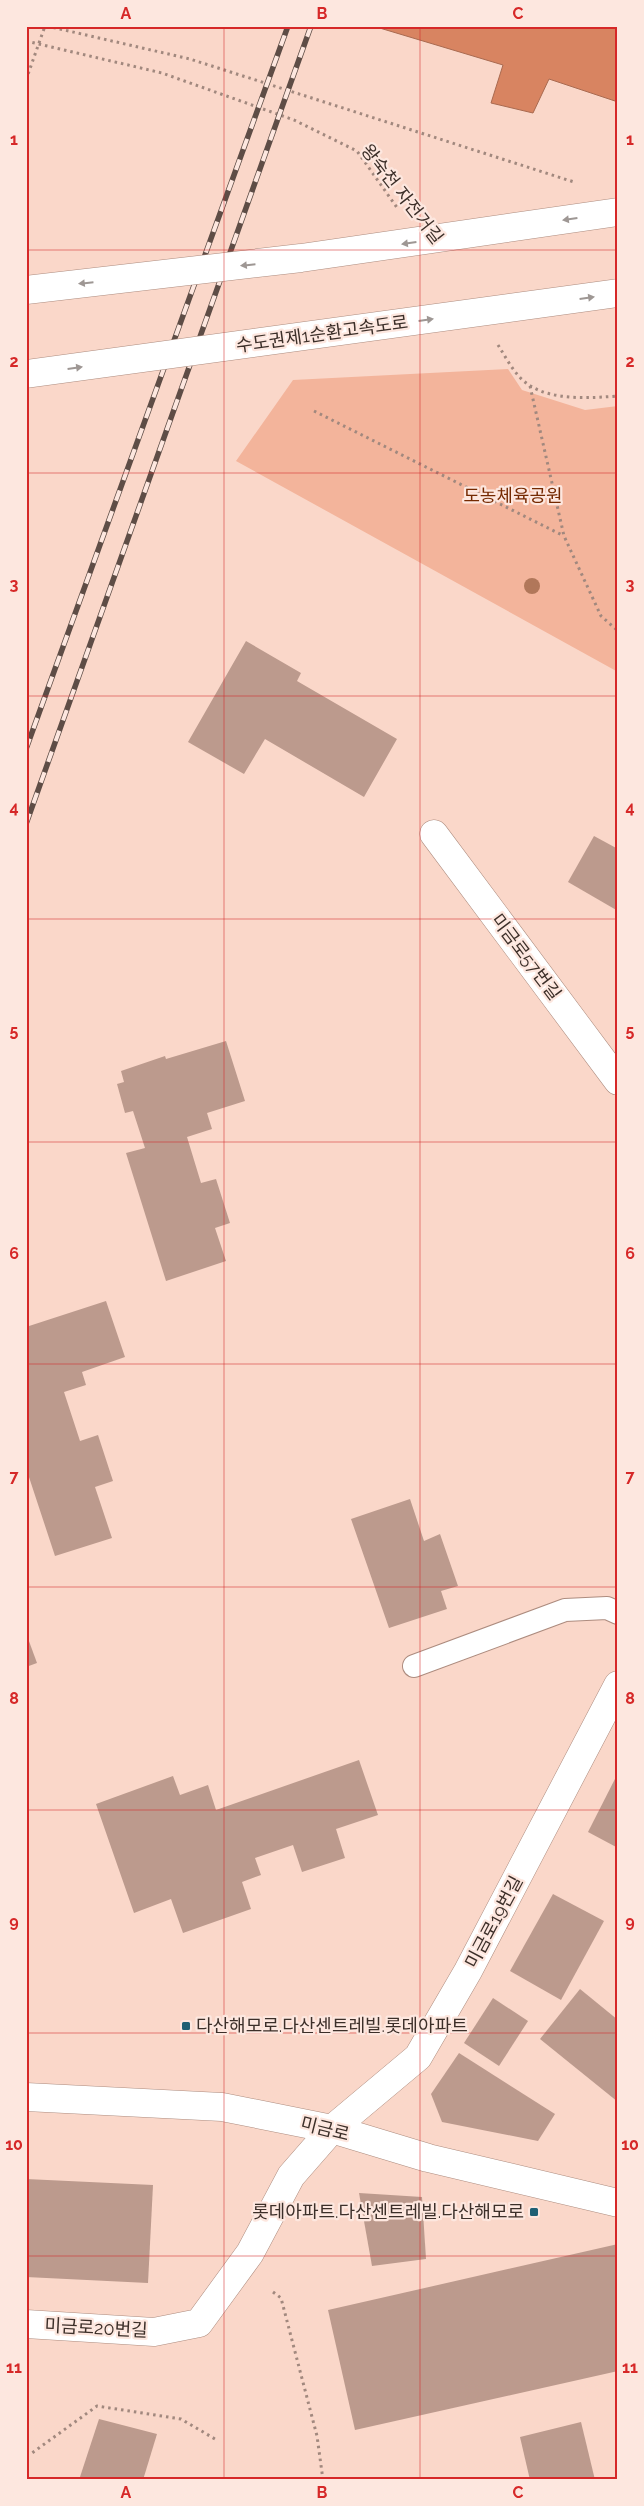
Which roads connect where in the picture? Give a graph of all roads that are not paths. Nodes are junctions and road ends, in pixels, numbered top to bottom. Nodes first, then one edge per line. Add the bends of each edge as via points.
1 (618, 212) edge
2 (26, 290) edge
3 (618, 294) edge
4 (26, 374) edge
5 (434, 834) dead end
6 (618, 1082) edge
7 (618, 1613) edge
8 (414, 1666) dead end
9 (618, 1685) edge
10 (26, 2097) edge
11 (332, 2129) junction
12 (618, 2203) edge
13 (26, 2324) edge

1 -> 2 main road, bridge via 301,258
4 -> 3 main road, 수도권제1순환고속도로, bridge
5 - 6 main road, 미금로57번길
7 - 8 lane via 607,1608 566,1610
9 - 11 main road, 미금로19번길 via 468,1971 418,2057
10 - 11 main road, 미금로 via 222,2107
11 - 12 main road, 미금로 via 428,2158
11 - 13 main road, 미금로20번길 via 291,2176 250,2253 199,2323 154,2332

